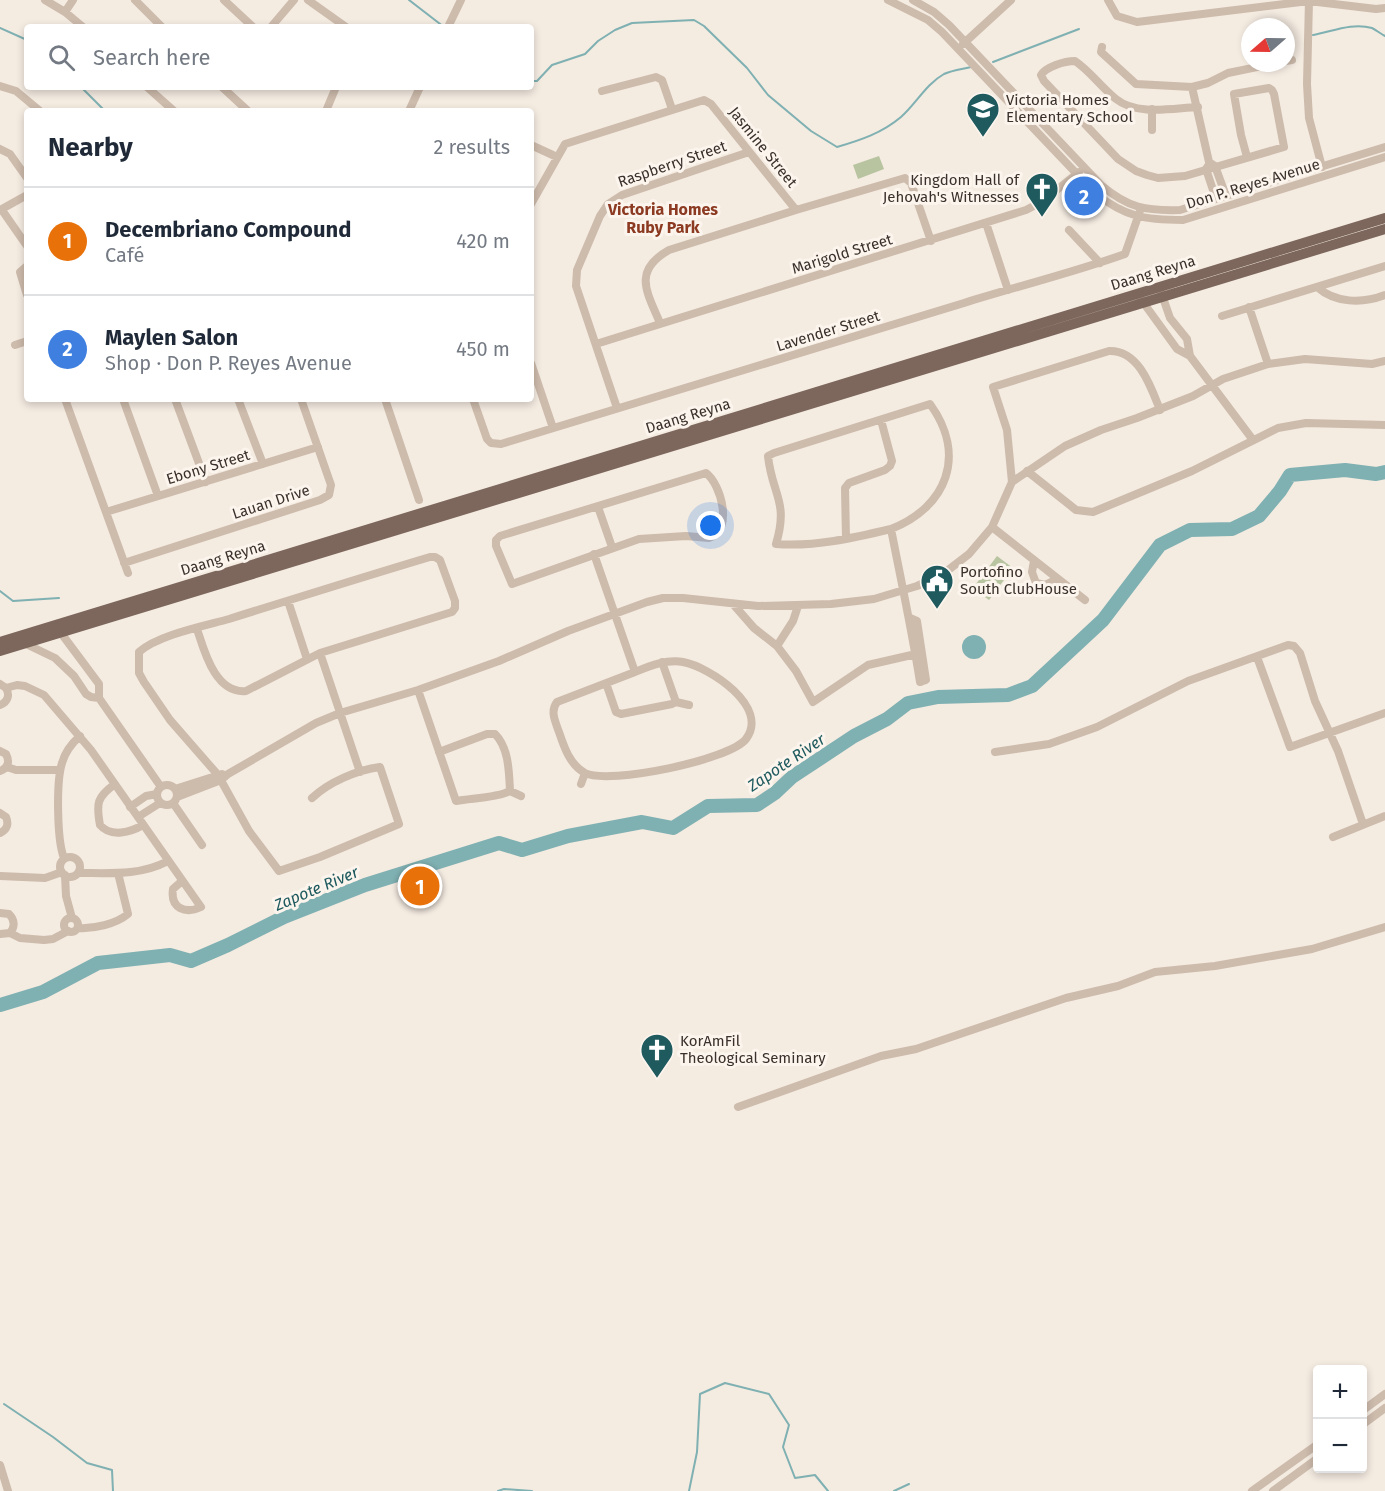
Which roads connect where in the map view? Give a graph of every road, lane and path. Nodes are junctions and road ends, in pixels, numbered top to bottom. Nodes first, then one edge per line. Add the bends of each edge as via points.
1 (45, 0) edge
2 (73, 0) edge
3 (135, 0) edge
4 (224, 0) edge
5 (294, 0) edge
6 (308, 0) edge
7 (461, 0) edge
8 (888, 0) edge
9 (913, 0) edge
10 (1011, 0) edge
11 (1108, 0) edge
12 (1310, 1) edge
13 (1379, 6) edge
14 (64, 12) junction
15 (450, 23) edge
16 (79, 24) edge
17 (159, 24) edge
18 (250, 24) edge
19 (274, 24) edge
20 (342, 24) edge
21 (966, 42) junction
22 (1102, 47) dead end
23 (958, 49) junction
24 (1241, 70) edge
25 (0, 86) edge
26 (1192, 87) junction
27 (150, 90) edge
28 (225, 90) edge
29 (335, 90) edge
30 (419, 90) edge
31 (602, 92) dead end
32 (1198, 107) junction
33 (36, 108) edge
34 (171, 108) edge
35 (245, 108) edge
36 (327, 108) edge
37 (410, 108) edge
38 (1152, 109) junction
39 (672, 110) junction
40 (1152, 130) dead end
41 (534, 147) edge
42 (1385, 147) edge
43 (0, 149) edge
44 (749, 152) junction
45 (557, 157) junction
46 (1247, 157) junction
47 (1385, 157) edge
48 (1210, 166) junction
49 (1322, 167) junction
50 (1084, 168) junction
51 (24, 174) edge
52 (1076, 175) junction
53 (1243, 191) junction
54 (1226, 196) junction
55 (24, 197) edge
56 (534, 199) edge
57 (1216, 199) junction
58 (1245, 200) junction
59 (1, 210) edge
60 (795, 210) junction
61 (1140, 212) junction
62 (1385, 218) edge
63 (986, 223) junction
64 (1385, 229) edge
65 (1069, 230) dead end
66 (24, 242) edge
67 (931, 242) junction
68 (1100, 263) junction
69 (1385, 266) edge
70 (24, 268) edge
71 (24, 286) edge
72 (1317, 287) junction
73 (1008, 290) junction
74 (1161, 292) junction
75 (1385, 295) edge
76 (1140, 298) junction
77 (1249, 307) junction
78 (1166, 309) junction
79 (1151, 315) junction
80 (1222, 316) dead end
81 (660, 324) junction
82 (1178, 328) junction
83 (1167, 336) junction
84 (24, 342) edge
85 (596, 344) junction
86 (15, 345) dead end
87 (1190, 356) junction
88 (1385, 361) edge
89 (1268, 364) junction
90 (534, 372) edge
91 (1211, 385) junction
92 (66, 402) edge
93 (124, 402) edge
94 (176, 402) edge
95 (239, 402) edge
96 (303, 402) edge
97 (386, 402) edge
98 (474, 402) edge
99 (617, 408) junction
100 (1160, 410) junction
101 (881, 420) junction
102 (1385, 425) edge
103 (553, 428) junction
104 (1252, 440) junction
105 (318, 447) junction
106 (263, 464) junction
107 (1027, 471) junction
108 (206, 482) junction
109 (1012, 482) junction
110 (158, 496) junction
111 (419, 500) dead end
112 (598, 507) junction
113 (106, 512) junction
114 (992, 527) junction
115 (891, 529) junction
116 (846, 539) junction
117 (612, 547) junction
118 (594, 554) junction
119 (1034, 561) junction
120 (124, 563) junction
121 (128, 573) dead end
122 (1057, 579) junction
123 (904, 591) junction
124 (1085, 600) dead end
125 (288, 601) junction
126 (733, 603) junction
127 (798, 606) junction
128 (614, 613) junction
129 (910, 618) junction
130 (58, 629) junction
131 (197, 629) junction
132 (24, 640) junction
133 (0, 642) edge
134 (777, 646) junction
135 (0, 651) edge
136 (320, 653) junction
137 (916, 654) junction
138 (1257, 657) junction
139 (307, 659) junction
140 (662, 662) junction
141 (635, 672) junction
142 (606, 683) junction
143 (3, 686) edge
144 (418, 690) junction
145 (99, 698) junction
146 (676, 702) junction
147 (0, 705) edge
148 (689, 705) dead end
149 (340, 712) junction
150 (1385, 713) edge
151 (1329, 733) junction
152 (80, 736) junction
153 (0, 751) edge
154 (439, 752) junction
155 (995, 752) dead end
156 (3, 769) edge
157 (60, 770) junction
158 (360, 772) junction
159 (585, 773) junction
160 (222, 776) junction
161 (115, 784) junction
162 (580, 784) dead end
163 (159, 790) junction
164 (510, 791) junction
165 (175, 796) junction
166 (521, 796) dead end
167 (312, 798) dead end
168 (160, 803) junction
169 (130, 807) junction
170 (0, 813) edge
171 (1385, 816) edge
172 (140, 821) junction
173 (1363, 824) junction
174 (0, 834) edge
175 (1334, 837) dead end
176 (202, 845) dead end
177 (64, 858) junction
178 (168, 861) junction
179 (79, 873) junction
180 (118, 873) junction
181 (63, 874) junction
182 (0, 876) edge
183 (182, 881) dead end
184 (0, 913) edge
185 (72, 918) junction
186 (1385, 927) edge
187 (78, 928) junction
188 (68, 932) junction
189 (10, 933) junction
190 (0, 934) edge
191 (738, 1107) dead end
192 (1385, 1394) edge
193 (1367, 1407) edge
194 (1385, 1408) edge
195 (1367, 1421) edge
196 (1313, 1447) edge
197 (1313, 1461) edge
198 (0, 1465) edge
199 (8, 1491) edge
200 (1252, 1491) edge
201 (1273, 1491) edge

1 - 14 street
2 - 14 street
3 - 17 street
4 - 18 street
5 - 19 street
6 - 20 street
7 - 15 street
8 - 23 street, Don P. Reyes Avenue via 928,20
9 - 21 street, Don P. Reyes Avenue via 934,12
10 - 21 street
11 - 12 street via 1117,16 1137,22
12 - 13 street
12 - 49 street via 1309,118
14 - 16 street
21 - 23 street
21 - 50 street, Don P. Reyes Avenue
22 - 26 street via 1101,52 1136,84
23 - 52 street, Don P. Reyes Avenue
24 - 26 street
25 - 33 street via 16,91
26 - 32 street
27 - 34 street
28 - 35 street
29 - 36 street
30 - 37 street
31 - 39 street via 660,78
32 - 38 street
32 - 48 street
38 - 40 street
38 - 48 street via 1120,102 1075,61 1041,75 1102,144 1136,171 1172,178
39 - 44 street, Jasmine Street via 704,100
39 - 45 street, Jasmine Street via 570,141
41 - 45 street
42 - 49 street, Don P. Reyes Avenue
43 - 51 street via 10,154
44 - 60 street, Jasmine Street
44 - 85 street, Raspberry Street via 622,195 604,209 575,278
45 - 56 street, Jasmine Street
46 - 46 street via 1284,147 1274,94 1269,88 1234,94
46 - 48 street
47 - 58 street, Don P. Reyes Avenue
48 - 54 street
48 - 57 street
49 - 53 street, Don P. Reyes Avenue
50 - 52 street, Marigold Street
50 - 61 street, Don P. Reyes Avenue via 1117,199
52 - 61 street, Don P. Reyes Avenue via 1113,207
52 - 63 street, Marigold Street via 1035,206
53 - 54 street, Don P. Reyes Avenue
53 - 58 street
54 - 57 street, Don P. Reyes Avenue
55 - 59 street
57 - 61 street, Don P. Reyes Avenue via 1180,210
58 - 61 street, Don P. Reyes Avenue via 1183,220 1158,220
59 - 66 street
60 - 67 street, Jasmine Street via 905,178 911,183
60 - 81 street via 658,256 646,272 645,283
61 - 68 street, Lavender Street via 1125,254
62 - 74 main road, Daang Reyna
63 - 67 street, Marigold Street
63 - 73 street
64 - 74 main road, Daang Reyna
65 - 68 street
67 - 81 street, Marigold Street
68 - 73 street, Lavender Street
69 - 72 street
70 - 71 street via 20,275
72 - 75 street via 1331,298 1366,301
72 - 77 street
73 - 99 street, Lavender Street
74 - 76 main road, Daang Reyna
74 - 78 street
76 - 79 street
76 - 130 main road, Daang Reyna
77 - 80 street
77 - 89 street
78 - 79 street
78 - 82 street
79 - 83 street
81 - 85 street, Marigold Street
82 - 83 street
82 - 87 street via 1187,339
83 - 87 street via 1177,349
84 - 86 street
85 - 99 street, Raspberry Street
87 - 91 street
88 - 89 street via 1372,364 1305,358
89 - 91 street
90 - 103 street
91 - 100 street
91 - 104 street
92 - 113 street
93 - 110 street
94 - 108 street
95 - 106 street
96 - 105 street, Lauan Drive
97 - 111 street
98 - 103 street, Lavender Street via 484,434 491,443 501,444
99 - 103 street, Lavender Street
100 - 107 street via 1084,437
100 - 109 street via 1134,360 1120,350 993,387 1007,430
101 - 115 street via 930,404 941,418 950,448 945,481 937,496 915,518
101 - 116 street via 892,461 885,470 845,488
101 - 116 street via 768,456 781,504 776,544
102 - 104 street via 1306,423 1278,428
104 - 107 street via 1192,471 1093,512 1076,510
105 - 106 street, Ebony Street
105 - 120 street, Lauan Drive via 331,485 326,497
106 - 108 street, Ebony Street
107 - 109 street
108 - 110 street, Ebony Street
109 - 114 street
110 - 113 street, Ebony Street
112 - 117 street
112 - 117 street via 706,472 713,478 725,517 715,536 639,539
112 - 118 street via 496,540 512,584
113 - 120 street
114 - 119 street
114 - 123 street via 958,564
115 - 116 street
115 - 123 street
117 - 118 street
118 - 128 street
119 - 122 street
119 - 122 street via 1036,583 1046,585
120 - 121 street
122 - 124 street
123 - 127 street via 857,602
123 - 129 street
125 - 131 street
125 - 136 street via 430,557 440,560 455,601 452,612
125 - 139 street
126 - 127 street
126 - 128 street via 663,598
126 - 134 street via 754,628
127 - 134 street
128 - 141 street
128 - 144 street
129 - 137 street
129 - 137 street via 917,621 926,680 920,682
130 - 132 main road, Daang Reyna
130 - 145 street via 99,684
131 - 139 street via 210,668 239,692
131 - 160 street via 145,646 139,652 139,673 170,720
132 - 133 main road, Daang Reyna
132 - 135 main road, Daang Reyna
132 - 145 street via 55,658 86,694
134 - 137 street via 813,702 868,665
136 - 139 street
136 - 149 street
138 - 151 street via 1294,646
138 - 151 street via 1290,747
138 - 155 street via 1188,681 1078,734 1049,744
140 - 141 street
140 - 146 street
140 - 159 street via 689,663 728,685 749,711 750,734 738,747 667,769 610,777
141 - 142 street
142 - 146 street via 616,712 621,714
142 - 159 street via 553,707 564,749
143 - 147 street via 8,696
143 - 152 street via 25,686 44,695
144 - 149 street
144 - 154 street
145 - 163 street
146 - 148 street
149 - 158 street
149 - 160 street
150 - 151 street
151 - 173 street
152 - 157 street via 69,747
152 - 161 street
153 - 156 street via 8,758
154 - 164 street via 456,801
154 - 164 street via 495,734 507,760
156 - 157 street
157 - 177 street via 60,844
158 - 160 street via 380,767 399,824 284,871 273,866 249,831
158 - 167 street
159 - 162 street
160 - 165 street
161 - 169 street
161 - 172 street via 101,794 100,825 109,832 126,832
163 - 165 street via 168,785
163 - 168 street
163 - 169 street
164 - 166 street
165 - 168 street via 166,805
165 - 176 street
168 - 172 street
169 - 172 street
170 - 174 street via 8,825
171 - 173 street
172 - 178 street
173 - 175 street
177 - 179 street via 72,856 79,861
177 - 181 street via 60,864
178 - 180 street via 144,870
178 - 183 street
179 - 180 street
179 - 181 street via 72,877
180 - 187 street via 128,914 122,919
181 - 182 street via 45,878
181 - 185 street
184 - 189 street via 9,914 14,920
185 - 187 street
185 - 188 street via 64,923
186 - 191 street via 1312,949 1155,972 916,1049 881,1056
187 - 188 street
188 - 189 street via 44,940
189 - 190 street
192 - 193 street
194 - 195 street
196 - 200 street
197 - 201 street
198 - 199 street

